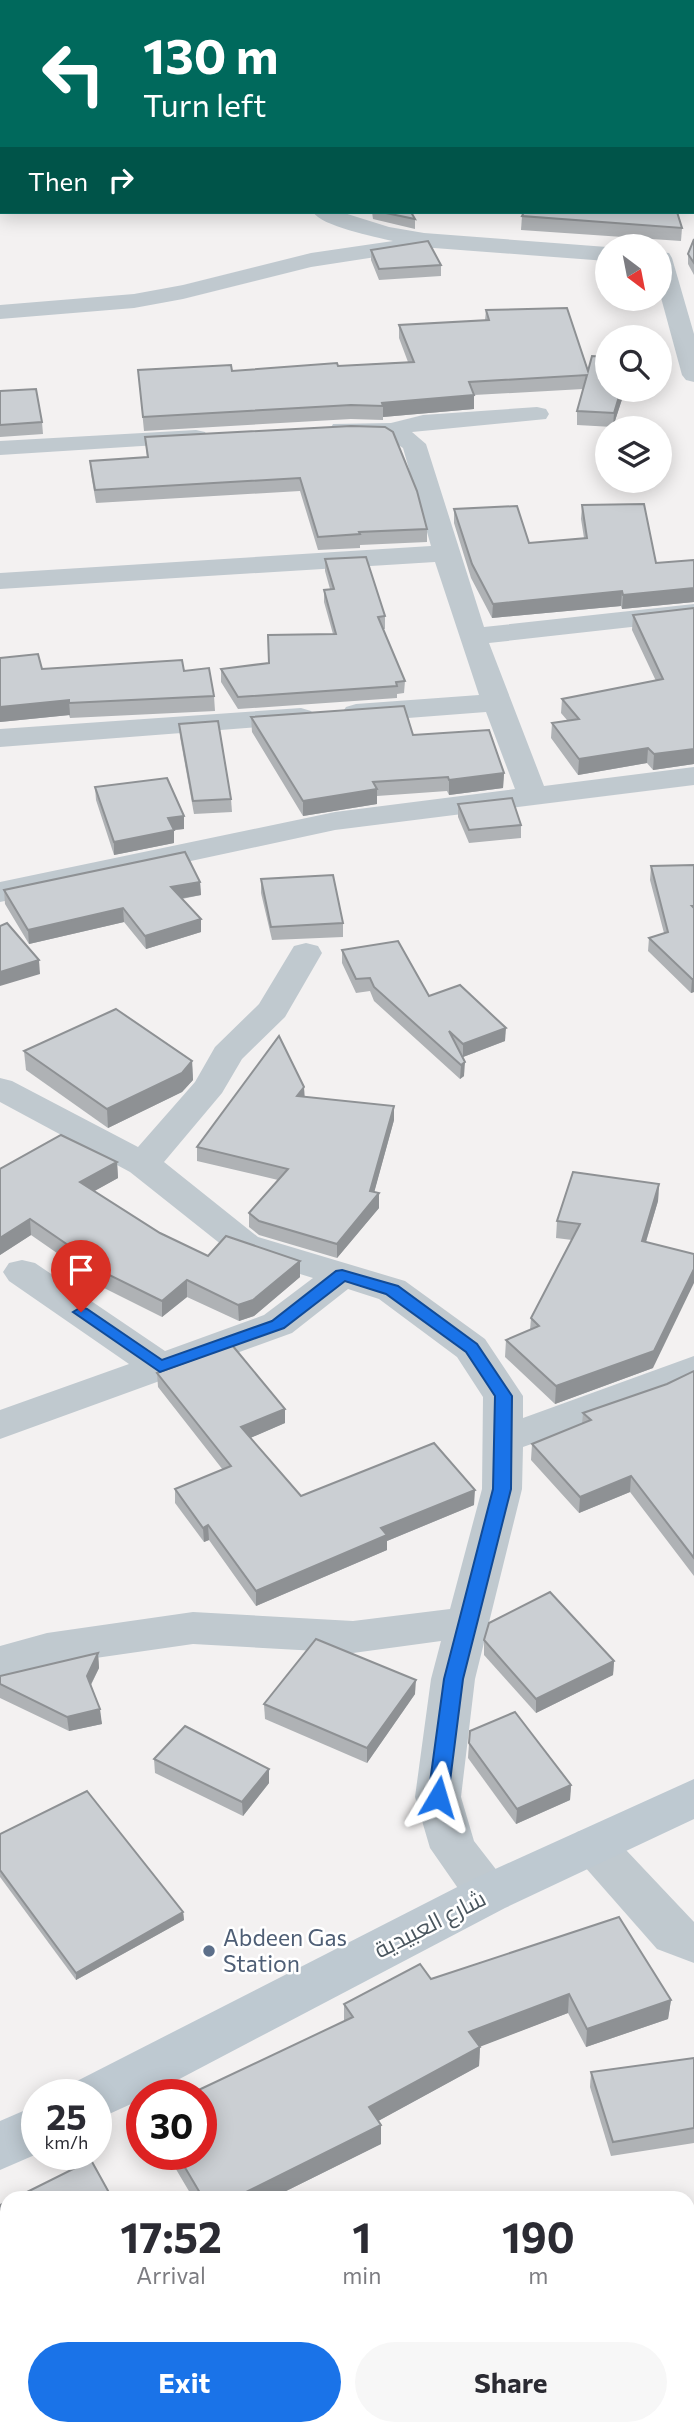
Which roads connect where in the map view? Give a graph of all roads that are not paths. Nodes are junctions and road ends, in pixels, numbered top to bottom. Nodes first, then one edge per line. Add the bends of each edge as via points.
1 (329, 214) edge
2 (440, 240) junction
3 (595, 253) edge
4 (672, 277) edge
5 (0, 312) edge
6 (694, 375) edge
7 (537, 414) dead end
8 (324, 430) edge
9 (391, 430) junction
10 (216, 436) edge
11 (0, 448) edge
12 (444, 553) junction
13 (0, 581) edge
14 (694, 612) edge
15 (473, 636) junction
16 (494, 703) junction
17 (0, 738) edge
18 (684, 777) edge
19 (532, 794) junction
20 (694, 803) edge
21 (0, 892) edge
22 (306, 953) dead end
23 (0, 1088) edge
24 (142, 1164) junction
25 (22, 1272) dead end
26 (342, 1275) junction
27 (160, 1367) junction
28 (694, 1369) edge
29 (0, 1425) edge
30 (503, 1439) junction
31 (468, 1622) junction
32 (0, 1662) edge
33 (694, 1798) edge
34 (593, 1845) junction
35 (488, 1894) junction
36 (694, 1943) edge
37 (112, 2089) edge
38 (21, 2136) edge
39 (0, 2147) edge

1 - 2 street via 364,226
2 - 3 street
2 - 5 street via 311,260 134,301
4 - 6 street
7 - 9 street via 423,422
8 - 9 street
9 - 12 street via 414,444
10 - 11 street
12 - 13 street
12 - 15 street
14 - 15 street
15 - 16 street
16 - 17 street
16 - 19 street
18 - 19 street
18 - 20 street
19 - 21 street via 335,821
22 - 24 street via 273,1010 227,1054 210,1086
23 - 24 street
24 - 26 street via 246,1245
25 - 27 street
26 - 27 street via 278,1324
26 - 30 street via 392,1290 471,1348 503,1396
27 - 29 street
28 - 30 street
30 - 31 street via 502,1489
31 - 32 street via 353,1637 193,1628 47,1649
31 - 35 street via 453,1679 438,1797 453,1848
33 - 34 main road, شارع العبيدية
34 - 35 main road, شارع العبيدية
34 - 36 street via 674,1935
35 - 37 main road, شارع العبيدية
38 - 39 main road

